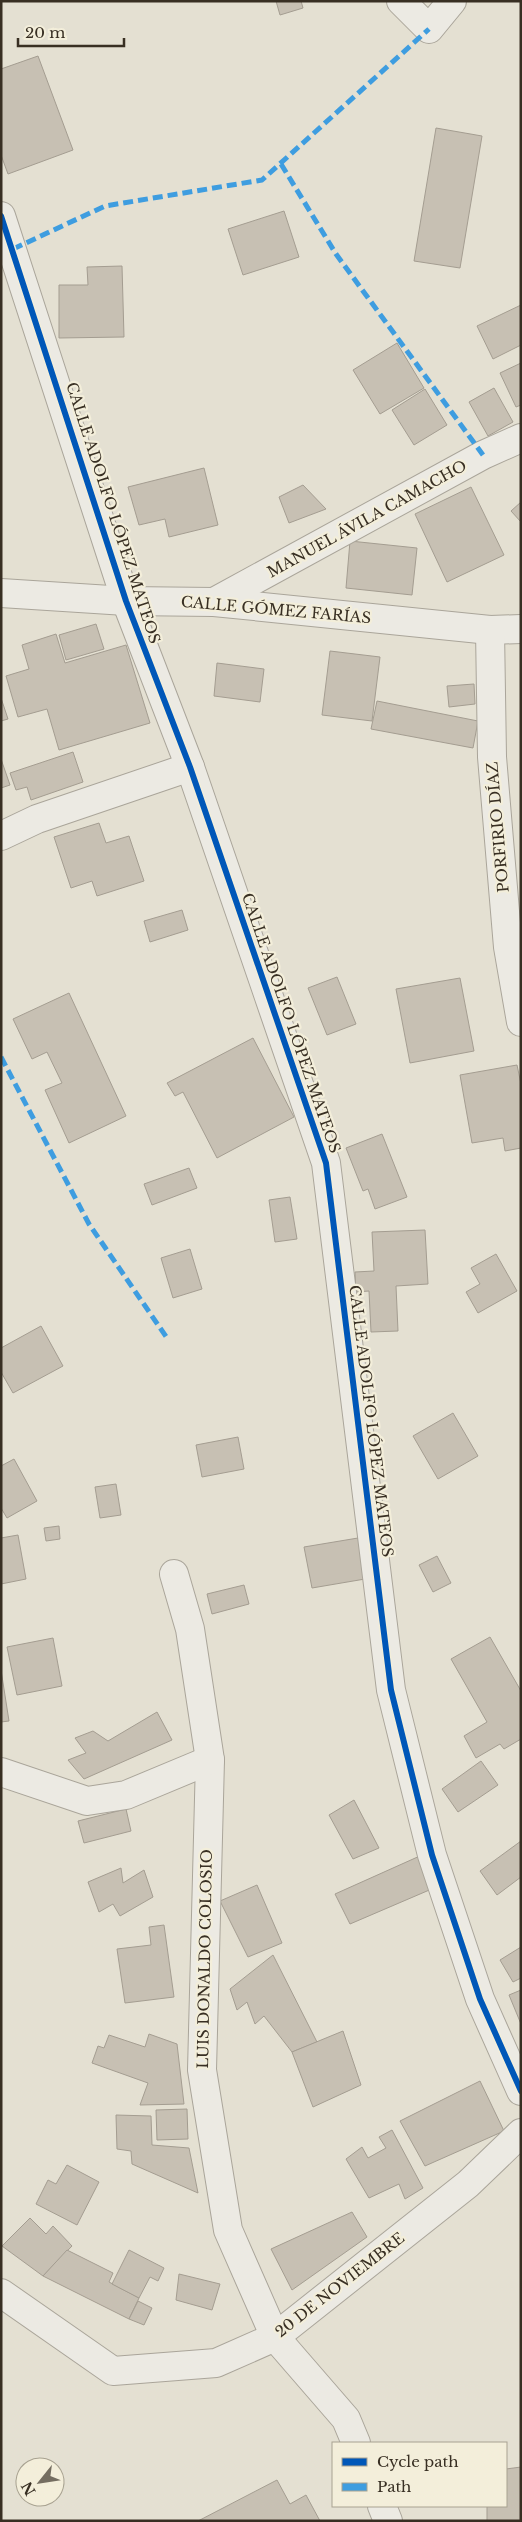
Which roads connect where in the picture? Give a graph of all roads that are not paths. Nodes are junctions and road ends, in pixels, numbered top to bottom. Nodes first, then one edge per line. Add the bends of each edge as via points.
1 (401, 1) edge
2 (452, 1) edge
3 (1, 216) edge
4 (7, 252) edge
5 (521, 438) edge
6 (1, 593) edge
7 (126, 601) junction
8 (214, 602) junction
9 (521, 629) edge
10 (490, 630) junction
11 (190, 767) junction
12 (1, 836) edge
13 (521, 1022) edge
14 (174, 1574) dead end
15 (210, 1760) junction
16 (1, 1772) edge
17 (521, 2091) edge
18 (521, 2133) edge
19 (1, 2292) edge
20 (275, 2337) junction
21 (356, 2442) edge
22 (382, 2507) edge
23 (388, 2521) edge

1 - 2 street via 429,29
3 - 4 street, CALLE ADOLFO LÓPEZ MATEOS
4 - 7 street, CALLE ADOLFO LÓPEZ MATEOS
5 - 8 street, MANUEL ÁVILA CAMACHO via 483,455
6 - 7 street, CALLE GÓMEZ FARÍAS
7 - 8 street, CALLE GÓMEZ FARÍAS
7 - 11 street, CALLE ADOLFO LÓPEZ MATEOS
8 - 10 street, CALLE GÓMEZ FARÍAS
9 - 10 street, CALLE GÓMEZ FARÍAS
10 - 13 street, PORFIRIO DÍAZ via 492,758 508,947
11 - 12 street via 37,819
11 - 17 street, CALLE ADOLFO LÓPEZ MATEOS via 326,1163 392,1690 432,1855 480,1999
14 - 15 street, LUIS DONALDO COLOSIO via 190,1628
15 - 16 street via 126,1795 86,1801
15 - 20 street, LUIS DONALDO COLOSIO via 202,2070 228,2230
18 - 20 street, 20 DE NOVIEMBRE via 468,2184
19 - 20 street, 20 DE NOVIEMBRE via 112,2371 216,2363
20 - 21 street, LUIS DONALDO COLOSIO via 346,2419
22 - 23 street

